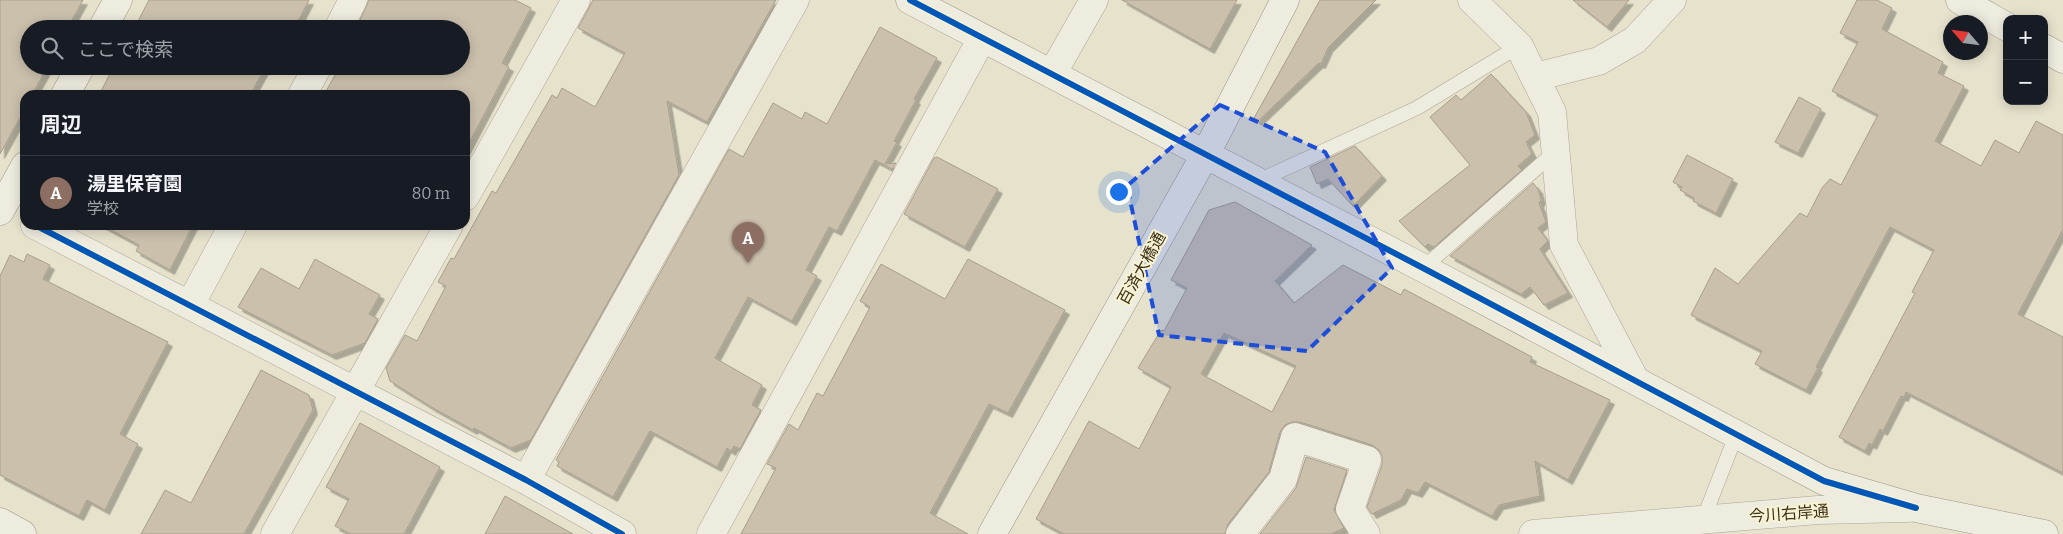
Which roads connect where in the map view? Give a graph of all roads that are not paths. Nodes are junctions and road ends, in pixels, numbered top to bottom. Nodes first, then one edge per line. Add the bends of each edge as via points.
1 (118, 0) edge
2 (353, 0) edge
3 (576, 0) edge
4 (795, 0) edge
5 (910, 0) edge
6 (1094, 0) edge
7 (1285, 0) edge
8 (1472, 0) edge
9 (1672, 0) edge
10 (1960, 0) edge
11 (107, 20) edge
12 (343, 20) edge
13 (2003, 25) edge
14 (982, 38) junction
15 (1519, 46) junction
16 (2048, 50) edge
17 (2063, 59) edge
18 (1052, 74) junction
19 (76, 75) edge
20 (313, 75) edge
21 (1535, 78) junction
22 (68, 90) edge
23 (305, 90) edge
24 (1556, 151) junction
25 (1204, 155) junction
26 (20, 178) edge
27 (1258, 181) junction
28 (470, 188) edge
29 (7, 211) edge
30 (45, 230) edge
31 (230, 230) edge
32 (446, 230) edge
33 (1423, 268) junction
34 (190, 305) junction
35 (1635, 380) junction
36 (355, 391) junction
37 (1736, 435) junction
38 (526, 480) junction
39 (1916, 508) junction
40 (1703, 520) junction
41 (0, 522) edge
42 (22, 534) edge
43 (275, 534) edge
44 (622, 534) edge
45 (711, 534) edge
46 (992, 534) edge
47 (1240, 534) edge
48 (1366, 534) edge
49 (1533, 534) edge
50 (2044, 534) edge

1 - 11 street
2 - 12 street
3 - 28 street
4 - 38 street
5 - 14 street
6 - 18 street
7 - 25 street, 百済大橋通
8 - 15 street
9 - 21 street via 1635,40 1599,61
10 - 13 street
14 - 18 street
14 - 45 street
15 - 21 street
15 - 27 lane via 1417,108
16 - 17 street
18 - 25 street
19 - 22 street
20 - 23 street
21 - 24 street via 1552,112
24 - 33 lane
24 - 35 street via 1564,245
25 - 27 street
25 - 46 street, 百済大橋通
26 - 29 street
27 - 33 street
30 - 34 street
31 - 34 street
32 - 36 street
33 - 35 street
34 - 36 street
35 - 37 street
36 - 38 street
36 - 43 street
37 - 39 street via 1824,481
37 - 40 lane
38 - 44 street
39 - 40 street, 今川右岸通 via 1818,510
39 - 50 street, 今川右岸通
40 - 49 street, 今川右岸通
41 - 42 street
47 - 48 street via 1283,478 1295,437 1367,460 1350,509

